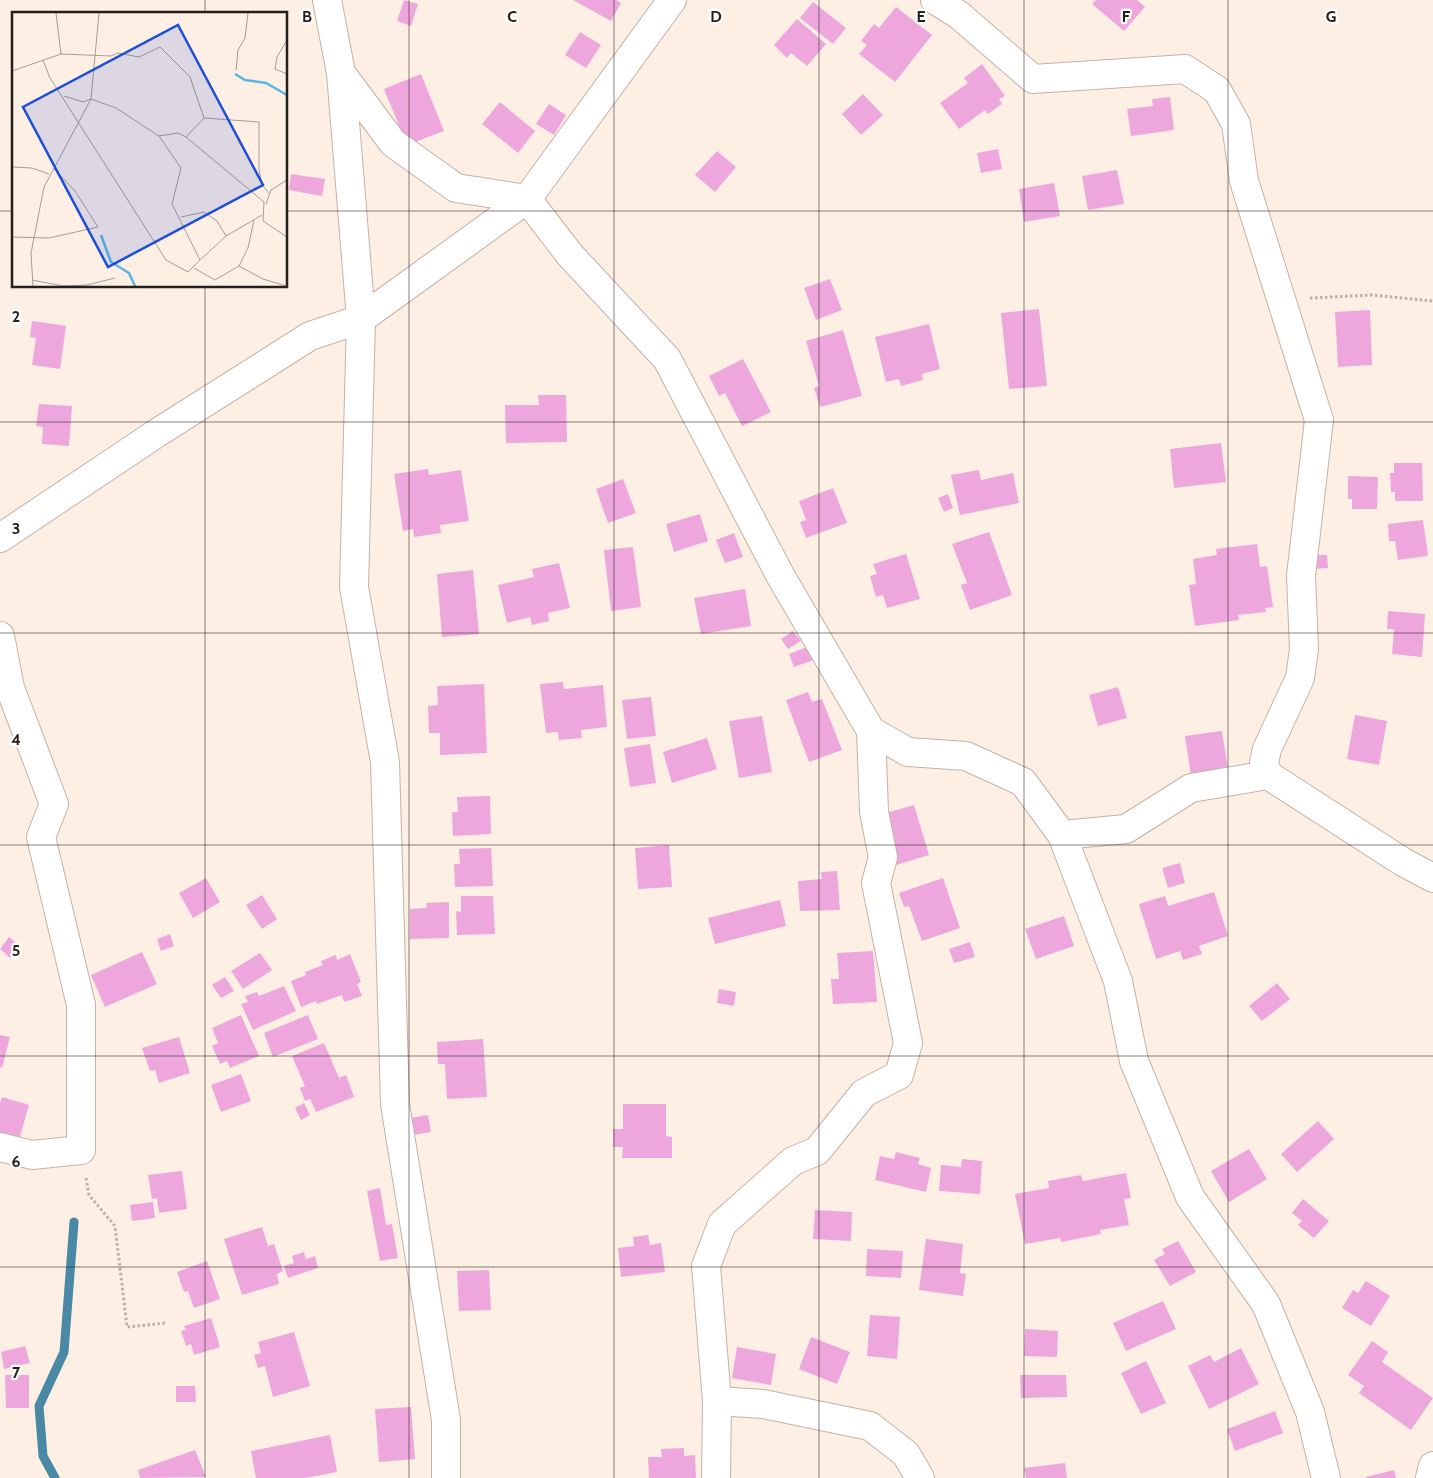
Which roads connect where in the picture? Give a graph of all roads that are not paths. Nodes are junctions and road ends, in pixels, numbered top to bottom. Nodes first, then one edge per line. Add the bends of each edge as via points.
1 (328, 0) edge
2 (672, 0) edge
3 (935, 0) edge
4 (341, 73) junction
5 (527, 200) junction
6 (361, 320) junction
7 (0, 538) edge
8 (0, 636) edge
9 (871, 730) junction
10 (1268, 776) junction
11 (1062, 835) junction
12 (1433, 878) edge
13 (0, 1147) edge
14 (717, 1401) junction
15 (1433, 1466) edge
16 (446, 1478) edge
17 (716, 1478) edge
18 (920, 1478) edge
19 (1326, 1478) edge
20 (1430, 1478) edge

1 - 4 street
2 - 5 street
3 - 10 street via 959,15 1033,79 1184,69 1218,90 1236,124 1244,181 1319,420 1302,576 1304,649 1300,678 1267,749 1264,762
4 - 5 street via 393,143 456,188
4 - 6 street
5 - 6 street
5 - 9 street via 570,255 667,360 780,575
6 - 7 street via 310,336
6 - 16 street via 354,587 384,762 395,1104 446,1420
8 - 13 street via 10,688 54,804 41,837 81,1005 80,1150 32,1155
9 - 11 street via 908,752 966,756 1023,782
9 - 14 street via 874,812 882,857 876,883 908,1043 899,1075 864,1093 818,1151 793,1161 722,1224 706,1266
10 - 11 street via 1191,788 1126,829
10 - 12 street
11 - 19 street via 1118,981 1134,1061 1190,1197 1266,1304 1310,1412
14 - 17 street
14 - 18 street via 764,1404 870,1426 906,1454
15 - 20 street

